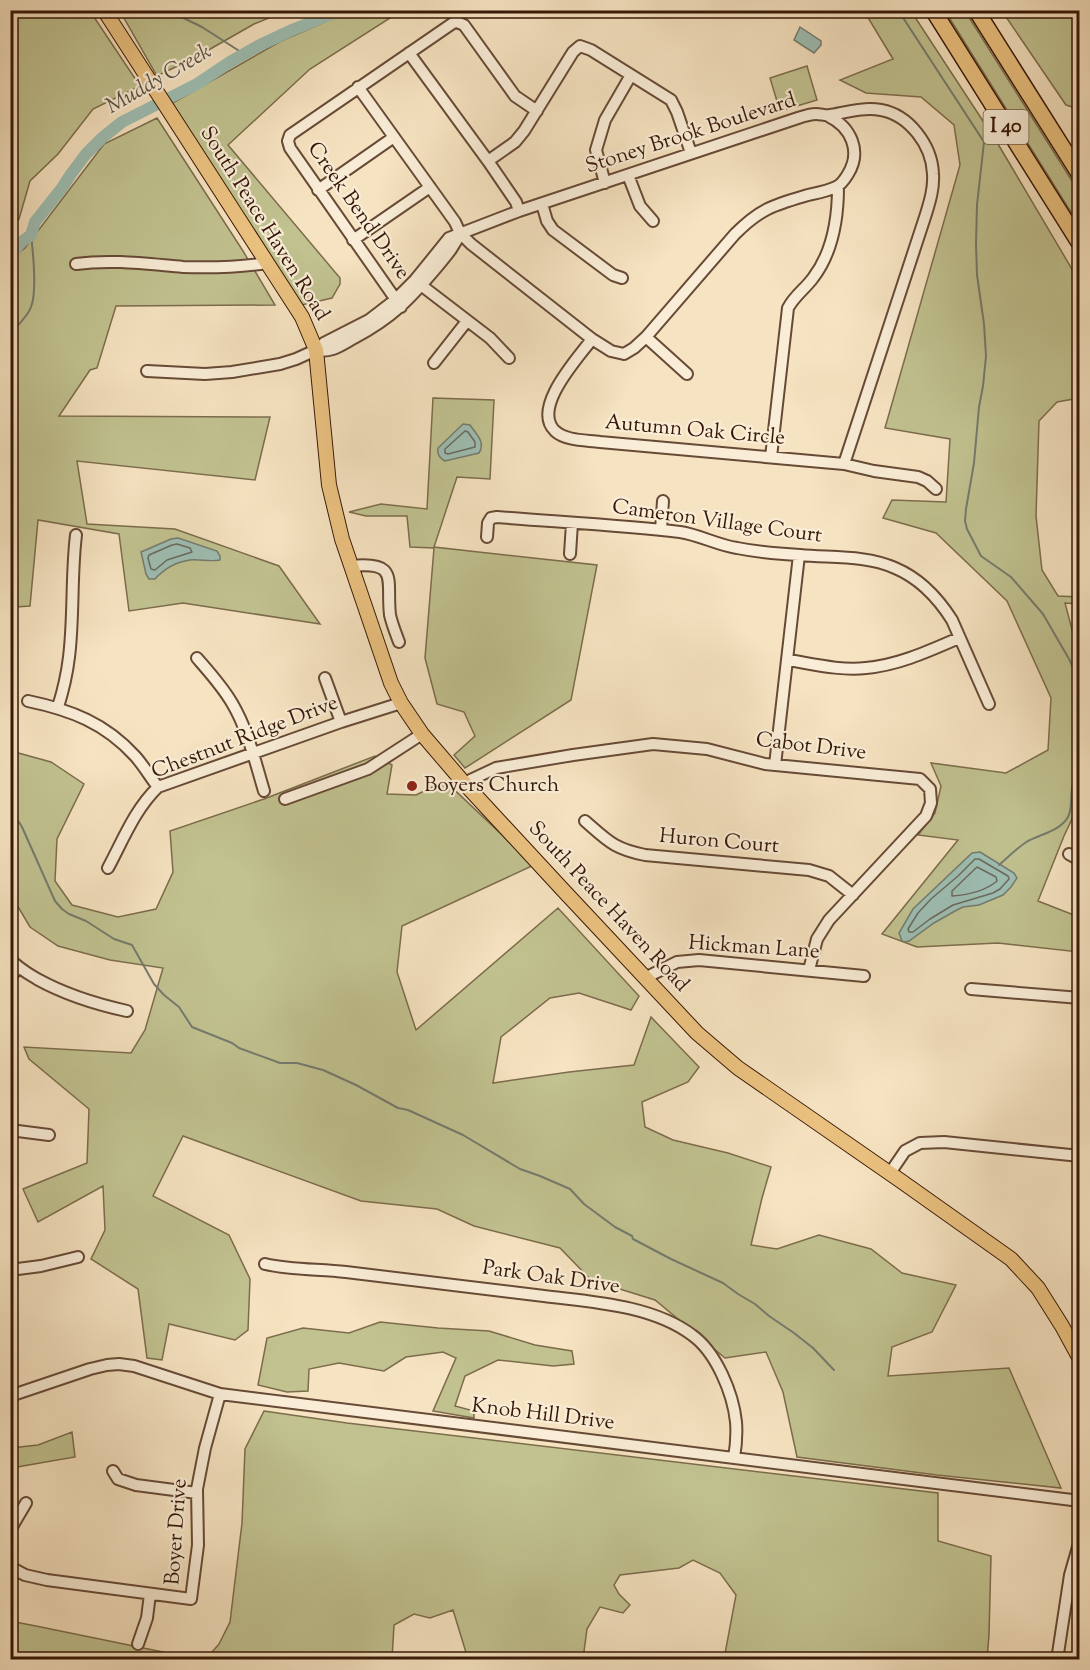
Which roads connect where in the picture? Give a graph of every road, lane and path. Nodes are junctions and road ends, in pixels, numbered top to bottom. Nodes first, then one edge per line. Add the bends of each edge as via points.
1 (104, 10) edge
2 (933, 10) edge
3 (976, 10) edge
4 (409, 54) junction
5 (631, 75) junction
6 (358, 87) junction
7 (537, 111) junction
8 (828, 116) junction
9 (394, 136) junction
10 (692, 153) junction
11 (488, 161) junction
12 (628, 175) junction
13 (1080, 175) edge
14 (605, 183) junction
15 (430, 187) junction
16 (838, 187) junction
17 (318, 189) junction
18 (542, 204) junction
19 (519, 211) junction
20 (653, 221) dead end
21 (460, 233) junction
22 (353, 240) junction
23 (1080, 244) edge
24 (267, 263) junction
25 (76, 264) dead end
26 (621, 278) dead end
27 (418, 283) junction
28 (398, 303) junction
29 (467, 321) junction
30 (646, 337) junction
31 (592, 339) junction
32 (316, 350) junction
33 (509, 358) dead end
34 (434, 363) dead end
35 (147, 371) dead end
36 (687, 374) dead end
37 (771, 457) junction
38 (844, 465) junction
39 (936, 489) dead end
40 (663, 501) dead end
41 (572, 523) junction
42 (661, 530) junction
43 (76, 535) dead end
44 (487, 537) dead end
45 (570, 554) dead end
46 (799, 555) junction
47 (351, 566) junction
48 (959, 638) junction
49 (399, 642) dead end
50 (197, 658) dead end
51 (788, 660) junction
52 (325, 678) dead end
53 (28, 701) dead end
54 (401, 703) junction
55 (989, 704) dead end
56 (58, 707) junction
57 (341, 722) junction
58 (422, 734) junction
59 (253, 753) junction
60 (776, 765) junction
61 (464, 783) junction
62 (158, 787) junction
63 (264, 791) dead end
64 (285, 799) dead end
65 (585, 821) dead end
66 (108, 868) dead end
67 (853, 895) junction
68 (14, 963) edge
69 (809, 970) junction
70 (864, 976) dead end
71 (10, 978) edge
72 (645, 978) junction
73 (971, 989) dead end
74 (1080, 998) edge
75 (127, 1011) dead end
76 (10, 1130) edge
77 (49, 1135) dead end
78 (1080, 1156) edge
79 (891, 1173) junction
80 (78, 1257) dead end
81 (265, 1264) dead end
82 (10, 1270) edge
83 (1080, 1359) edge
84 (220, 1394) junction
85 (10, 1396) edge
86 (734, 1458) junction
87 (113, 1471) dead end
88 (197, 1492) junction
89 (1080, 1501) edge
90 (26, 1503) dead end
91 (10, 1530) edge
92 (1080, 1540) edge
93 (10, 1567) edge
94 (150, 1594) junction
95 (138, 1644) dead end
96 (1057, 1659) edge

1 - 24 main road, South Peace Haven Road
2 - 23 highway, I 40
3 - 13 highway, I 40
4 - 6 street, Creek Bend Drive
4 - 7 street, Creek Bend Drive via 453,23 460,23 516,96
4 - 11 street
5 - 7 street via 580,46
5 - 10 street via 671,100
5 - 14 street via 605,120 596,150
6 - 9 street
6 - 17 street, Creek Bend Drive via 288,138 290,148
7 - 11 street via 525,131
8 - 10 street, Stoney Brook Boulevard via 798,118
8 - 16 street via 845,128 854,146 854,161
8 - 38 street, Stoney Brook Boulevard via 874,109 899,117 917,132 934,174 929,205
9 - 15 street
9 - 17 street
10 - 12 street, Stoney Brook Boulevard
11 - 19 street
12 - 14 street, Stoney Brook Boulevard
12 - 20 street via 640,206
14 - 18 street, Stoney Brook Boulevard
15 - 21 street
15 - 22 street
16 - 30 street via 778,204 747,222
16 - 37 street via 836,221 826,254 813,278 788,308
17 - 22 street, Creek Bend Drive
18 - 19 street, Stoney Brook Boulevard
18 - 26 street via 553,230
19 - 21 street, Stoney Brook Boulevard
21 - 27 street, Stoney Brook Boulevard via 449,238
21 - 31 street
22 - 28 street, Creek Bend Drive
24 - 25 street via 241,267
24 - 32 main road, South Peace Haven Road via 303,317
27 - 28 street, Stoney Brook Boulevard
27 - 29 street
28 - 32 street, Stoney Brook Boulevard via 386,320 327,352
29 - 33 street
29 - 34 street
30 - 31 street via 624,354 610,351
30 - 36 street
31 - 37 street, Autumn Oak Circle via 549,402 550,424 561,434 600,442
32 - 35 street, Stoney Brook Boulevard via 280,364 232,372
32 - 47 main road, South Peace Haven Road via 329,485
37 - 38 street, Autumn Oak Circle
38 - 39 street, Autumn Oak Circle via 918,477
40 - 42 street
41 - 42 street, Cameron Village Court
41 - 44 street, Cameron Village Court via 497,517 488,523
41 - 45 street
42 - 46 street, Cameron Village Court via 682,532 735,548
43 - 56 street via 70,655
46 - 48 street, Cameron Village Court via 860,559 895,568 932,593 952,620
46 - 51 street
47 - 49 street via 373,564 386,573 391,617
47 - 54 main road, South Peace Haven Road
48 - 51 street via 911,658 866,668
48 - 55 street, Cameron Village Court
50 - 59 street via 233,704
51 - 60 street
52 - 57 street
53 - 56 street
54 - 57 street, Chestnut Ridge Drive
54 - 58 main road, South Peace Haven Road
56 - 62 street via 92,722 118,740
57 - 59 street, Chestnut Ridge Drive
58 - 61 main road, South Peace Haven Road
58 - 64 street via 368,769
59 - 62 street, Chestnut Ridge Drive
59 - 63 street
60 - 61 street, Cabot Drive via 707,749 653,744 496,768
60 - 67 street, Cabot Drive via 920,779 930,789 931,803 926,816
61 - 72 main road, South Peace Haven Road
62 - 66 street, Chestnut Ridge Drive via 139,811
65 - 67 street, Huron Court via 612,845 627,852 809,870 829,876
67 - 69 street, Cabot Drive via 822,929
68 - 71 street
68 - 75 street via 61,992
69 - 70 street, Hickman Lane
69 - 72 street, Hickman Lane via 699,960 677,962
72 - 79 main road, South Peace Haven Road via 738,1068
73 - 74 street
76 - 77 street
78 - 79 street via 920,1143 905,1151
79 - 83 main road, South Peace Haven Road via 1011,1259 1038,1288
80 - 82 street
81 - 86 street, Park Oak Drive via 594,1302 670,1322 693,1335 718,1367 736,1421
84 - 85 street, Knob Hill Drive via 119,1364 90,1369
84 - 86 street, Knob Hill Drive
84 - 88 street, Boyer Drive
86 - 89 street, Knob Hill Drive
87 - 88 street via 118,1479 136,1485
88 - 94 street, Boyer Drive via 198,1545 191,1599
90 - 91 street
92 - 96 street via 1070,1575
93 - 94 street, Boyer Drive via 47,1580
94 - 95 street

